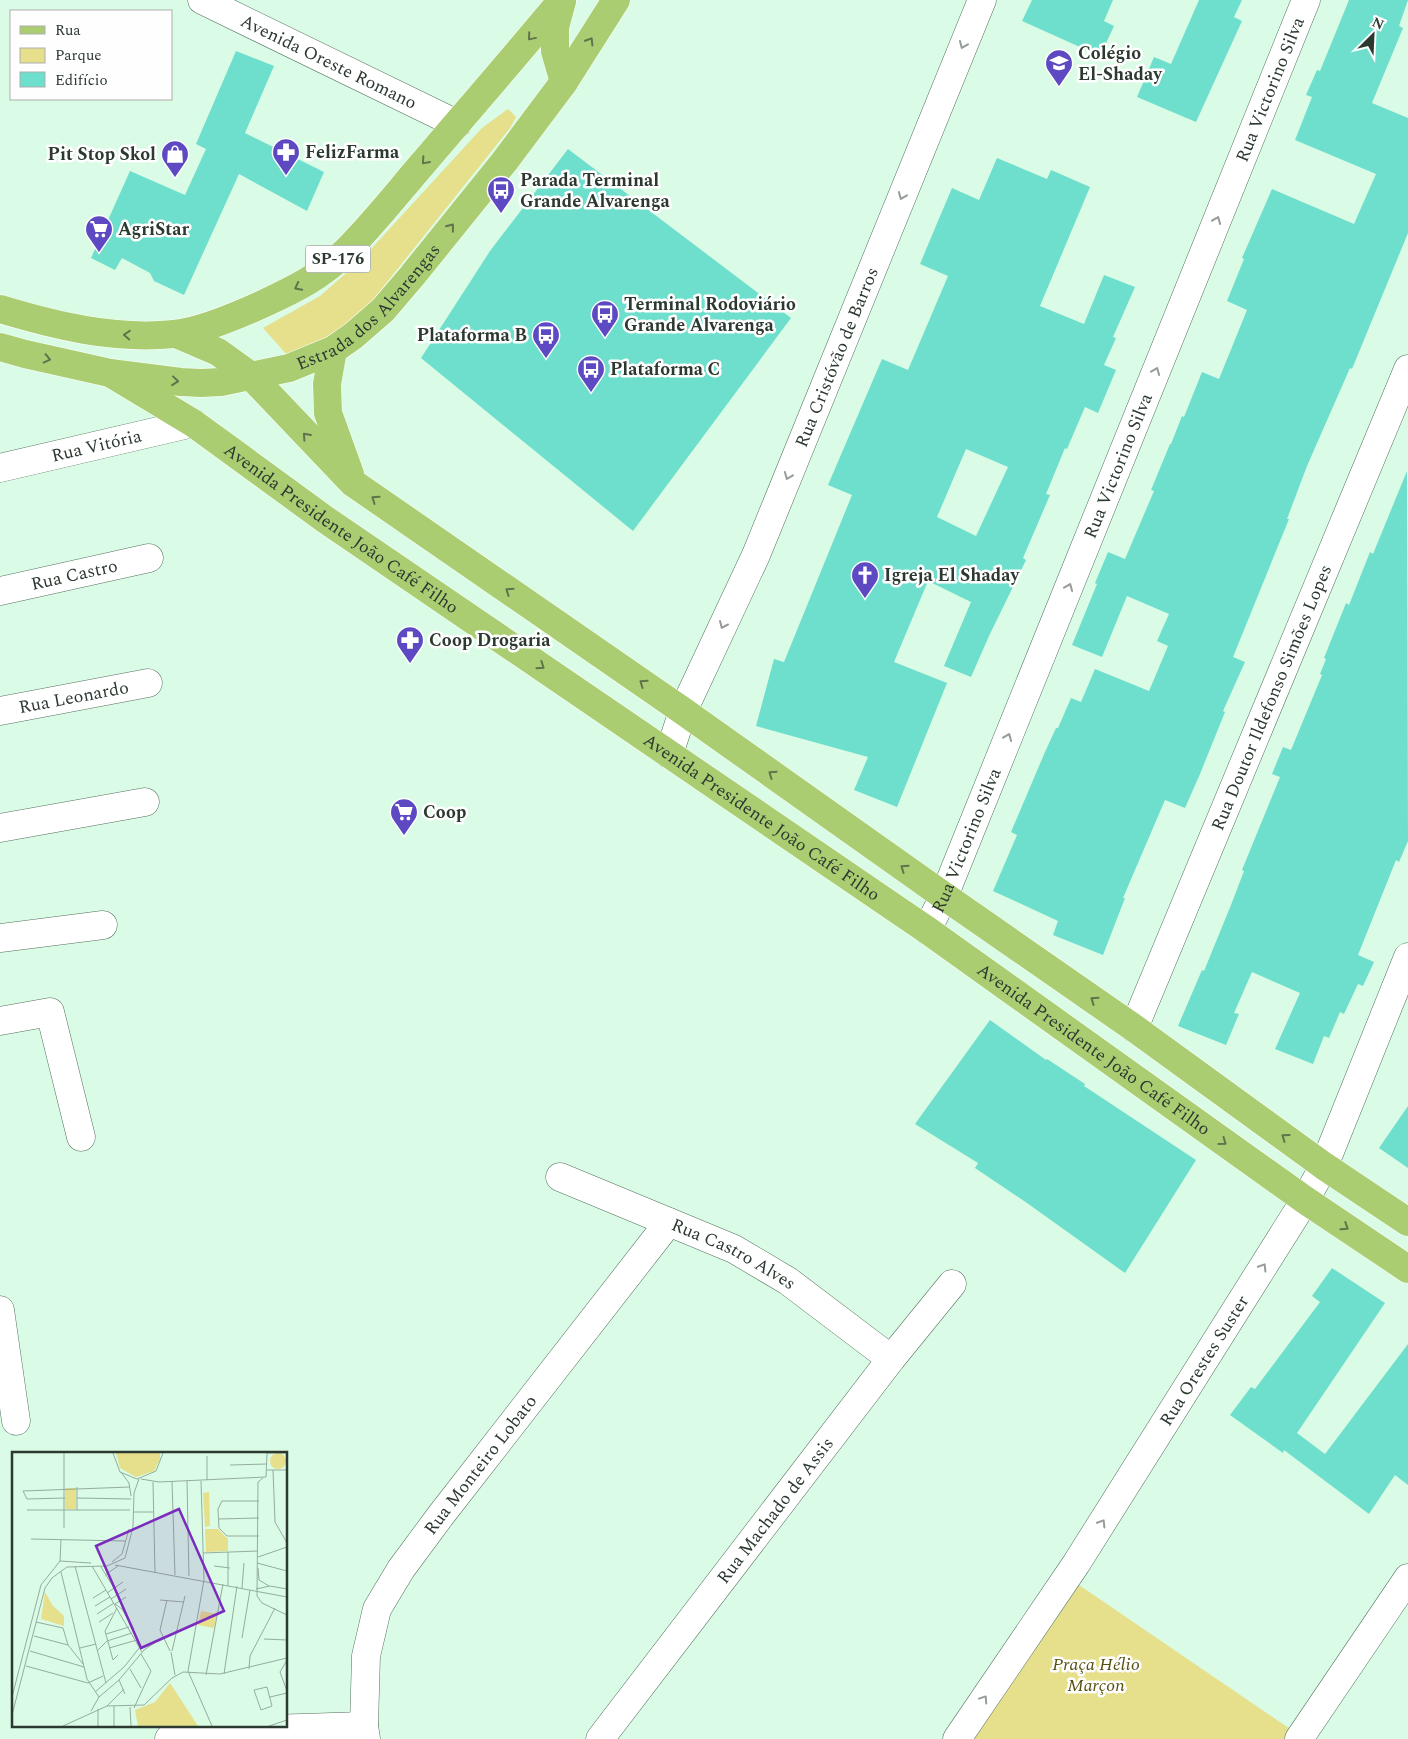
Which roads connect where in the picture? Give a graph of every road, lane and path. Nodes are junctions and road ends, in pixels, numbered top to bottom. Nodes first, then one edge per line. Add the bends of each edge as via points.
1 (202, 0) edge
2 (562, 0) edge
3 (616, 0) edge
4 (982, 0) edge
5 (1306, 0) edge
6 (564, 82) junction
7 (456, 124) junction
8 (0, 309) edge
9 (176, 334) junction
10 (0, 346) edge
11 (333, 350) junction
12 (1408, 369) edge
13 (110, 373) junction
14 (251, 376) junction
15 (193, 423) junction
16 (0, 468) edge
17 (353, 483) junction
18 (149, 558) dead end
19 (0, 591) edge
20 (148, 683) dead end
21 (0, 711) edge
22 (683, 711) junction
23 (669, 754) junction
24 (145, 802) dead end
25 (0, 828) edge
26 (944, 896) junction
27 (103, 925) dead end
28 (927, 930) junction
29 (0, 938) edge
30 (1408, 957) edge
31 (0, 1021) edge
32 (1134, 1028) junction
33 (81, 1138) dead end
34 (1324, 1166) junction
35 (560, 1177) dead end
36 (1305, 1200) junction
37 (670, 1222) junction
38 (1408, 1222) edge
39 (1408, 1269) edge
40 (952, 1284) dead end
41 (0, 1310) edge
42 (891, 1359) junction
43 (16, 1421) dead end
44 (1408, 1578) edge
45 (365, 1733) edge
46 (169, 1739) edge
47 (600, 1739) edge
48 (957, 1739) edge
49 (1299, 1739) edge

1 - 7 street, Avenida Oreste Romano
2 - 6 main road via 555,28 554,51
2 -> 7 main road, SP-176
6 -> 3 main road, Estrada dos Alvarengas
4 -> 22 street, Rua Cristóvão de Barros via 756,555
26 -> 5 street, Rua Victorino Silva
11 -> 6 main road, Estrada dos Alvarengas via 383,310 504,162
7 -> 9 main road, SP-176 via 366,230 311,280 244,313
9 -> 8 main road, SP-176 via 101,333
9 - 14 main road via 218,352
10 -> 13 main road, Estrada dos Alvarengas
11 - 14 main road, Estrada dos Alvarengas via 289,368
11 - 17 main road via 327,384 328,413
12 - 32 street, Rua Doutor Ildefonso Simões Lopes
13 -> 14 main road, Estrada dos Alvarengas via 202,383
13 - 15 main road, Avenida Presidente João Café Filho
17 -> 14 main road
15 - 16 street, Rua Vitória
15 -> 23 main road, Avenida Presidente João Café Filho via 326,520
22 -> 17 main road
18 - 19 street, Rua Castro
20 - 21 street, Rua Leonardo
22 - 23 street, Rua Cristóvão de Barros
26 -> 22 main road
23 - 28 main road, Avenida Presidente João Café Filho
24 - 25 street
26 - 28 street, Rua Victorino Silva
32 -> 26 main road
27 - 29 street
28 -> 36 main road, Avenida Presidente João Café Filho
30 - 34 street, Rua Orestes Suster
31 - 33 street via 50,1012
34 -> 32 main road
34 - 36 street, Rua Orestes Suster
34 - 38 main road
35 - 37 street, Rua Castro Alves
36 -> 39 main road, Avenida Presidente João Café Filho
48 -> 36 street, Rua Orestes Suster via 1076,1564
37 - 42 street, Rua Castro Alves via 734,1249 788,1281
37 - 45 street, Rua Monteiro Lobato via 441,1515 401,1569 377,1609 366,1656
40 - 42 street, Rua Machado de Assis
41 - 43 street
42 - 47 street, Rua Machado de Assis
44 - 49 street
45 - 46 street via 207,1731

